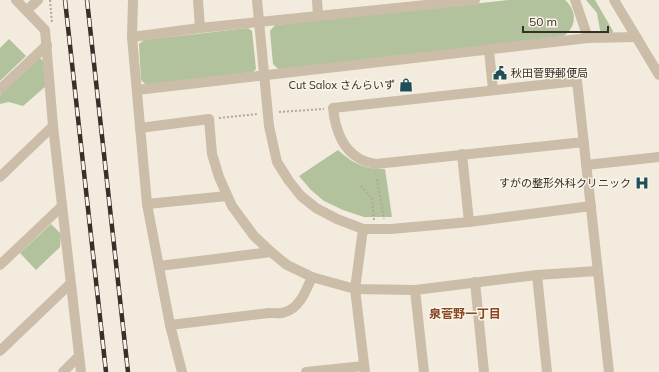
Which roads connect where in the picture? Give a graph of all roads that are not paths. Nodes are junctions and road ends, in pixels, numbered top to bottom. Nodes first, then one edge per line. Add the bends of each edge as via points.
1 (16, 0) edge
2 (38, 0) edge
3 (133, 0) edge
4 (198, 0) edge
5 (257, 0) edge
6 (317, 0) edge
7 (475, 0) edge
8 (575, 0) edge
9 (614, 0) edge
10 (372, 5) edge
11 (27, 10) junction
12 (318, 16) junction
13 (259, 22) junction
14 (200, 28) junction
15 (132, 37) junction
16 (636, 37) junction
17 (588, 38) junction
18 (47, 45) junction
19 (489, 50) junction
20 (656, 62) edge
21 (264, 75) junction
22 (659, 75) edge
23 (0, 89) edge
24 (137, 90) junction
25 (493, 90) junction
26 (53, 126) junction
27 (140, 128) junction
28 (584, 142) junction
29 (462, 154) junction
30 (659, 157) edge
31 (586, 165) junction
32 (0, 177) edge
33 (227, 196) junction
34 (147, 204) junction
35 (62, 206) junction
36 (591, 206) junction
37 (469, 222) junction
38 (363, 229) junction
39 (271, 252) junction
40 (0, 265) edge
41 (159, 266) junction
42 (597, 271) junction
43 (537, 275) junction
44 (312, 277) junction
45 (475, 282) junction
46 (70, 284) junction
47 (355, 289) junction
48 (415, 290) junction
49 (170, 326) junction
50 (0, 351) edge
51 (79, 356) junction
52 (365, 369) edge
53 (63, 372) edge
54 (81, 372) edge
55 (182, 372) edge
56 (306, 372) edge
57 (424, 372) edge
58 (484, 372) edge
59 (547, 372) edge
60 (609, 372) edge

1 - 11 street
2 - 11 street
3 - 15 street
4 - 14 street
5 - 13 street
6 - 12 street
7 - 10 street
8 - 17 street
9 - 16 street
10 - 12 street
11 - 18 street via 45,30
12 - 13 street
13 - 14 street
13 - 21 street
14 - 15 street
15 - 24 street
16 - 17 street
16 - 20 street
17 - 19 street
18 - 23 street
18 - 26 street
19 - 21 street
19 - 25 street
20 - 22 street
21 - 24 street
21 - 38 street via 269,126 277,162 289,181 301,196 316,208
24 - 27 street
25 - 28 street via 577,81
25 - 29 street via 333,108 334,121 340,136 348,150 361,160 376,164
26 - 32 street
26 - 35 street
27 - 33 street via 209,119 212,154
27 - 34 street
28 - 29 street
28 - 31 street
29 - 37 street
30 - 31 street
31 - 36 street
33 - 34 street
33 - 39 street via 254,236
34 - 41 street
35 - 40 street
35 - 46 street
36 - 37 street
36 - 42 street
37 - 38 street
38 - 47 street
39 - 41 street
39 - 44 street via 287,265
41 - 49 street
42 - 43 street
42 - 60 street
43 - 45 street
43 - 59 street
44 - 47 street
44 - 49 street via 295,307 284,312
45 - 48 street
45 - 58 street
46 - 50 street
46 - 51 street
47 - 48 street
47 - 52 street
48 - 57 street
49 - 55 street
51 - 53 street
51 - 54 street
52 - 56 street

